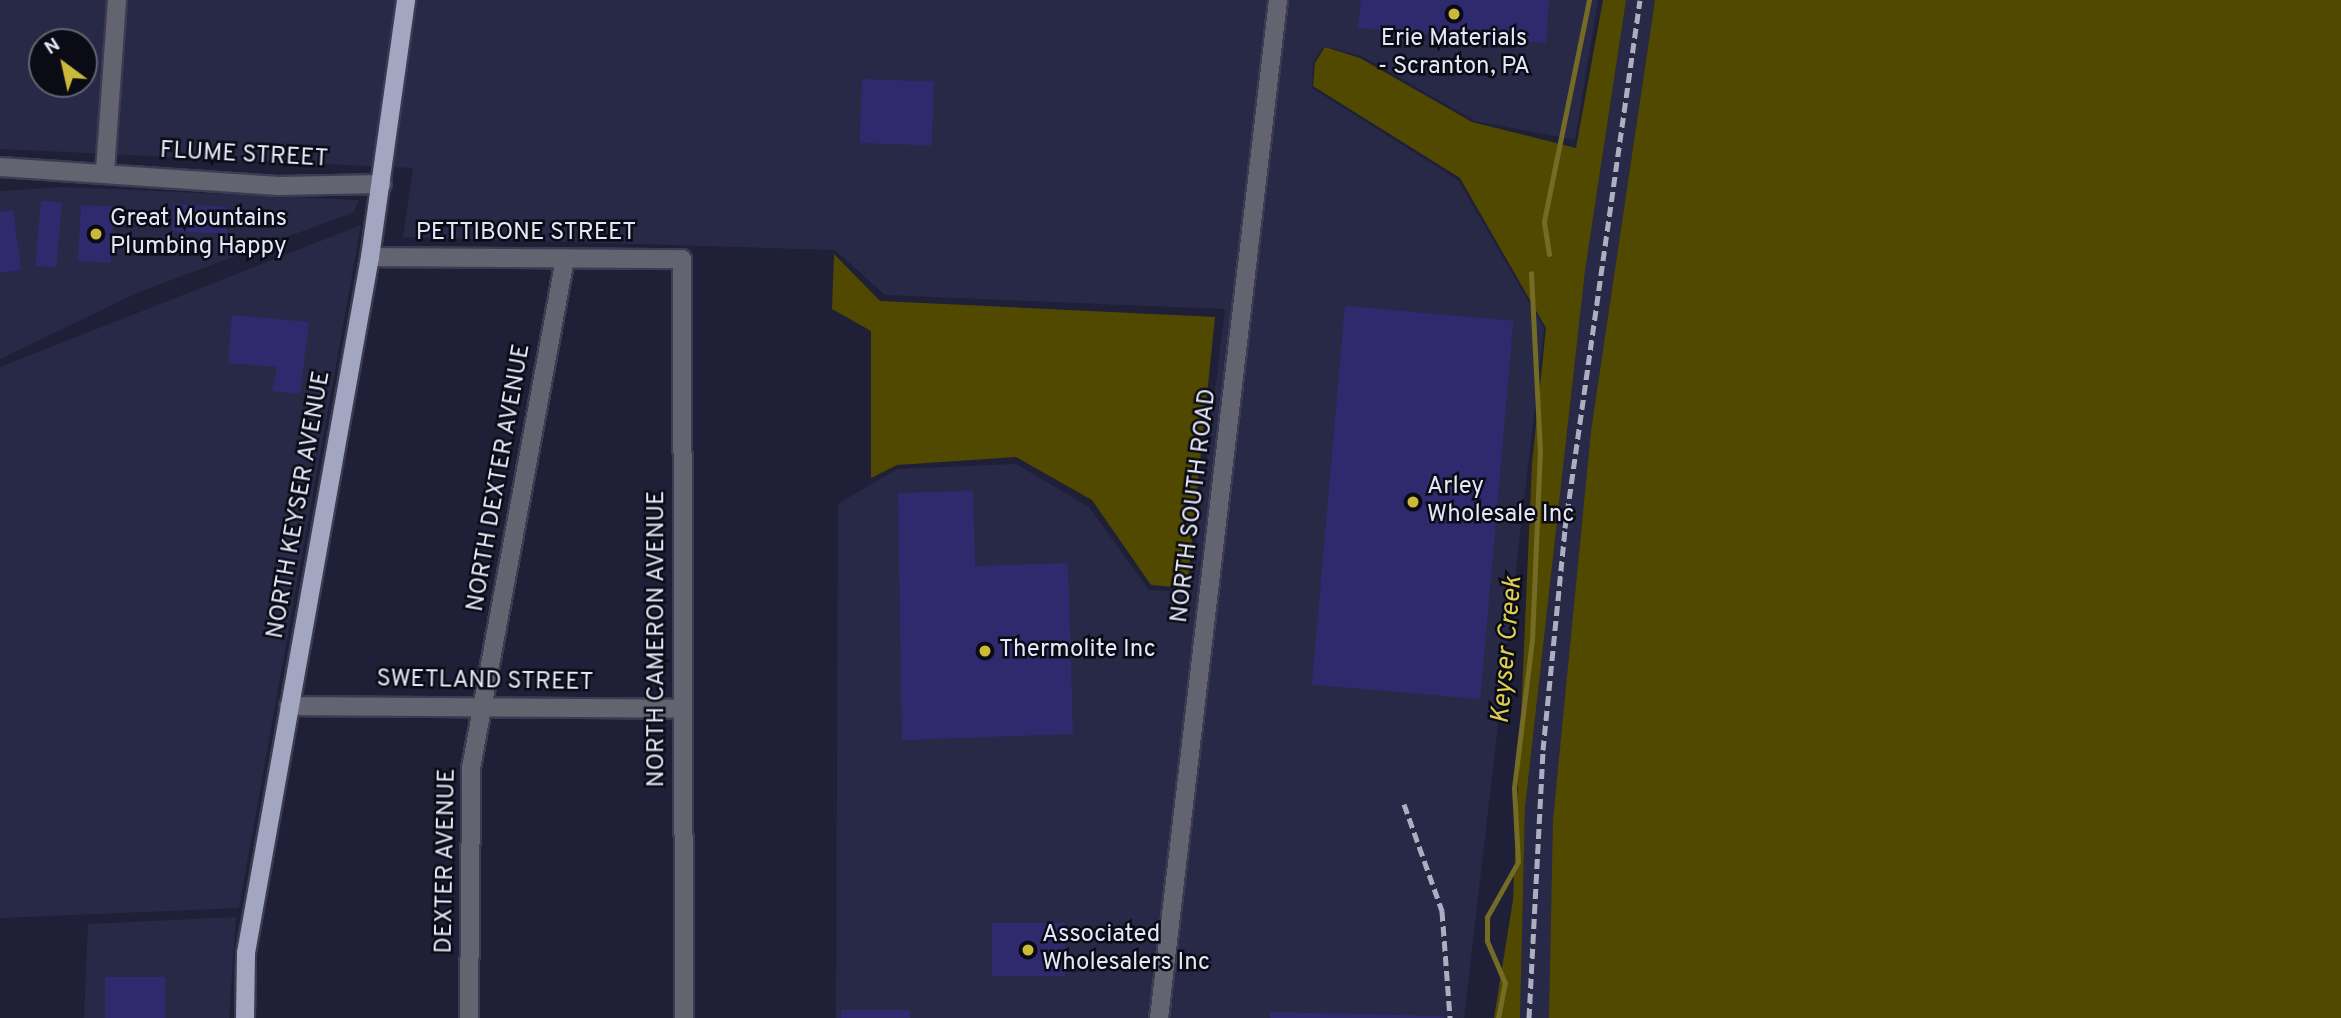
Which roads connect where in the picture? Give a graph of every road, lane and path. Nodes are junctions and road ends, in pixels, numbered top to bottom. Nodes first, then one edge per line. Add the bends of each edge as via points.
1 (117, 0) edge
2 (406, 0) edge
3 (1278, 0) edge
4 (0, 167) edge
5 (105, 172) junction
6 (382, 184) junction
7 (370, 257) junction
8 (565, 259) junction
9 (682, 259) joint
10 (484, 705) junction
11 (289, 706) junction
12 (682, 709) junction
13 (245, 1018) edge
14 (469, 1018) edge
15 (684, 1018) edge
16 (1159, 1018) edge

1 - 5 street
2 - 6 main road, NORTH KEYSER AVENUE
3 - 16 street, NORTH SOUTH ROAD
4 - 5 street, FLUME STREET
5 - 6 street, FLUME STREET via 278,186
6 - 7 main road, NORTH KEYSER AVENUE
7 - 8 street, PETTIBONE STREET
7 - 11 main road, NORTH KEYSER AVENUE
8 - 9 street, PETTIBONE STREET
8 - 10 street, NORTH DEXTER AVENUE
9 - 12 street, NORTH CAMERON AVENUE
10 - 11 street, SWETLAND STREET
10 - 12 street, SWETLAND STREET
10 - 14 street, DEXTER AVENUE via 471,768
11 - 13 main road, NORTH KEYSER AVENUE via 246,953
12 - 15 street, NORTH CAMERON AVENUE

